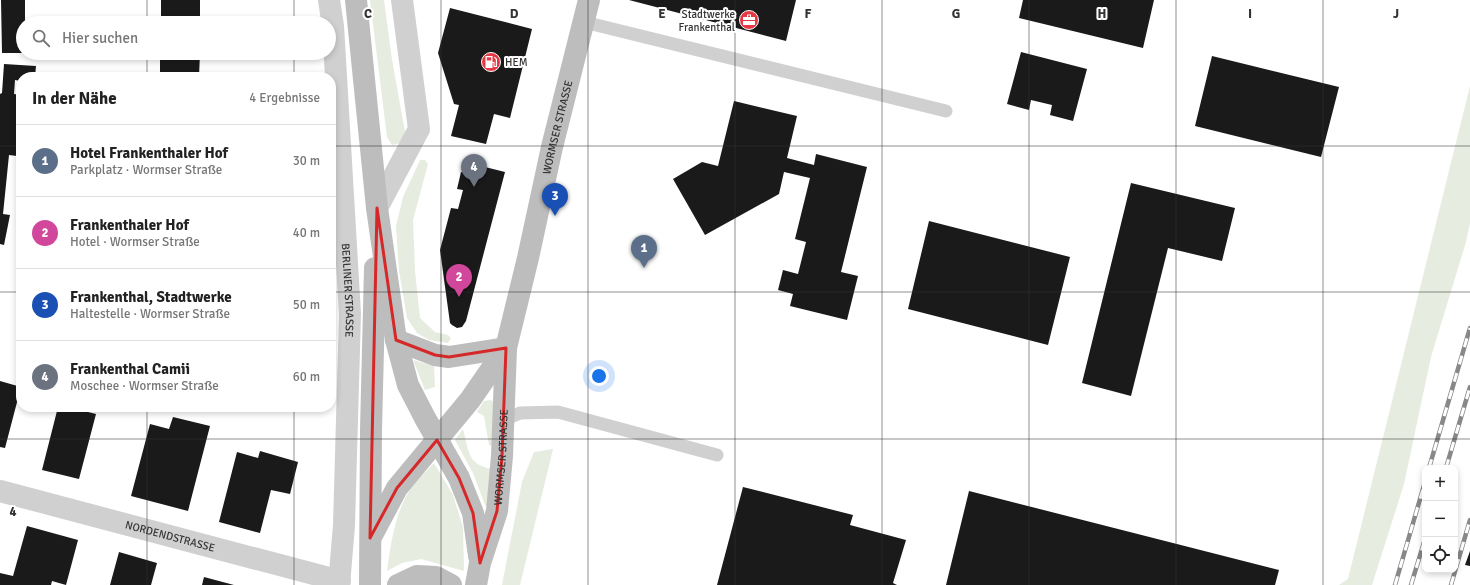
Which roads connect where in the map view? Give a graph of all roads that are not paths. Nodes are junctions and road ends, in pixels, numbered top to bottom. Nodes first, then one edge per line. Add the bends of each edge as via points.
1 (329, 0) edge
2 (356, 0) edge
3 (402, 0) edge
4 (589, 0) edge
5 (331, 16) edge
6 (584, 22) junction
7 (335, 60) edge
8 (336, 72) edge
9 (336, 77) edge
10 (946, 111) dead end
11 (377, 208) junction
12 (396, 340) junction
13 (506, 348) junction
14 (504, 420) junction
15 (437, 440) junction
16 (718, 455) dead end
17 (0, 491) edge
18 (370, 538) junction
19 (480, 563) junction
20 (339, 583) edge
21 (370, 585) edge
22 (398, 585) edge
23 (452, 585) edge
24 (476, 585) edge

1 - 5 street, BERLINER STRASSE
2 - 11 main road
3 - 11 street via 419,129
4 - 6 main road, WORMSER STRASSE
6 - 10 lane
6 - 13 main road, WORMSER STRASSE via 552,147
7 - 8 street, BERLINER STRASSE
9 - 20 street, BERLINER STRASSE via 350,314 344,525
11 - 12 main road
11 - 18 main road
12 - 13 main road via 435,355 449,357
12 - 15 main road, WORMSER STRASSE via 408,385
13 - 14 main road, WORMSER STRASSE
13 - 15 main road, WORMSER STRASSE via 470,400
14 - 16 lane via 520,413 558,412
14 - 19 main road, WORMSER STRASSE via 497,511
15 - 18 main road via 397,488
15 - 19 main road, WORMSER STRASSE via 459,478 474,513
17 - 20 street, NORDENDSTRASSE
18 - 21 main road
19 - 24 main road, WORMSER STRASSE
22 - 23 main road via 417,576 436,578

